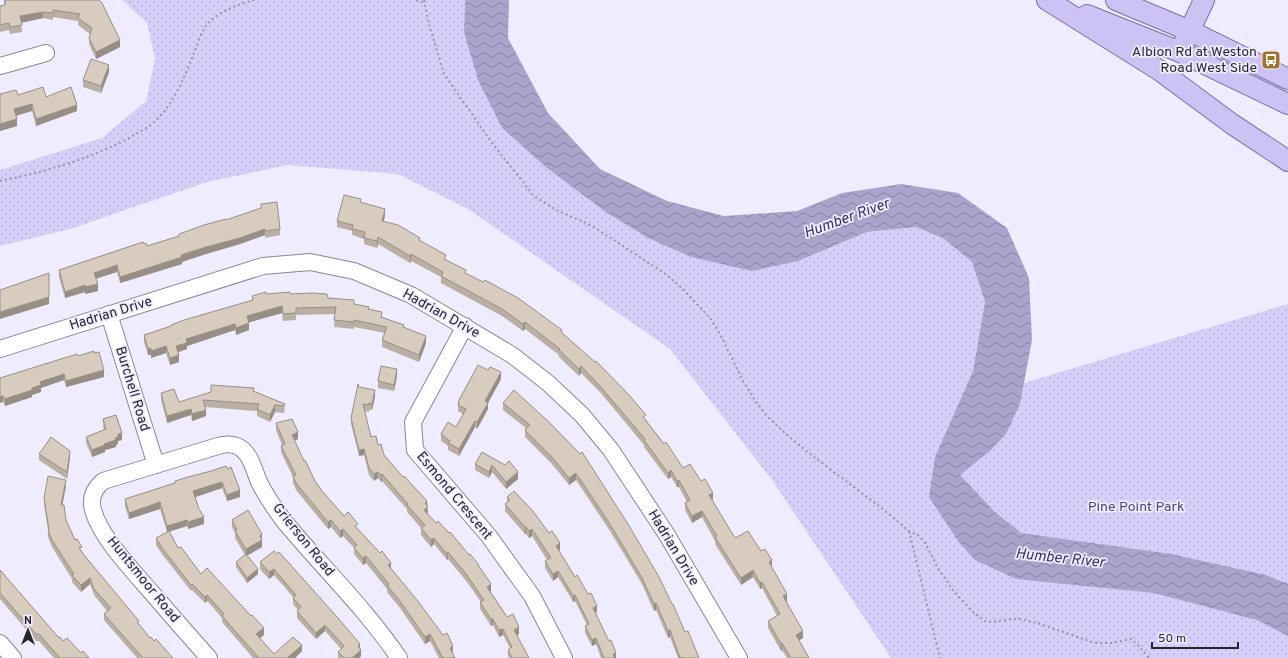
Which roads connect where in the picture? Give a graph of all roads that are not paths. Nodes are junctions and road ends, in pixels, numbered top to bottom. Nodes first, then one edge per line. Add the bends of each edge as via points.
1 (1047, 0) edge
2 (1116, 0) edge
3 (1204, 0) edge
4 (1190, 31) junction
5 (1180, 52) junction
6 (46, 53) dead end
7 (0, 66) edge
8 (1288, 79) edge
9 (1288, 104) edge
10 (1288, 161) edge
11 (109, 314) junction
12 (465, 326) junction
13 (0, 348) edge
14 (156, 465) junction
15 (0, 644) edge
16 (12, 658) edge
17 (209, 658) edge
18 (399, 658) edge
19 (564, 658) edge
20 (739, 658) edge

1 - 5 main road
1 - 10 main road via 1159,70 1232,124
2 - 4 main road
3 - 4 main road
4 - 5 main road
4 - 8 main road
5 - 9 main road
6 - 7 street
11 - 12 street, Hadrian Drive via 263,266 310,262 354,271 411,295
11 - 13 street, Hadrian Drive
11 - 14 street, Burchell Road
12 - 19 street, Esmond Crescent via 413,422 415,450 488,535 532,596
12 - 20 street, Hadrian Drive via 512,355 548,383 602,438 667,535
14 - 17 street, Huntsmoor Road via 103,481 95,489 92,497 94,511 118,554
14 - 18 street, Grierson Road via 226,444 238,446 249,457 259,482 284,521 369,618
15 - 16 street

